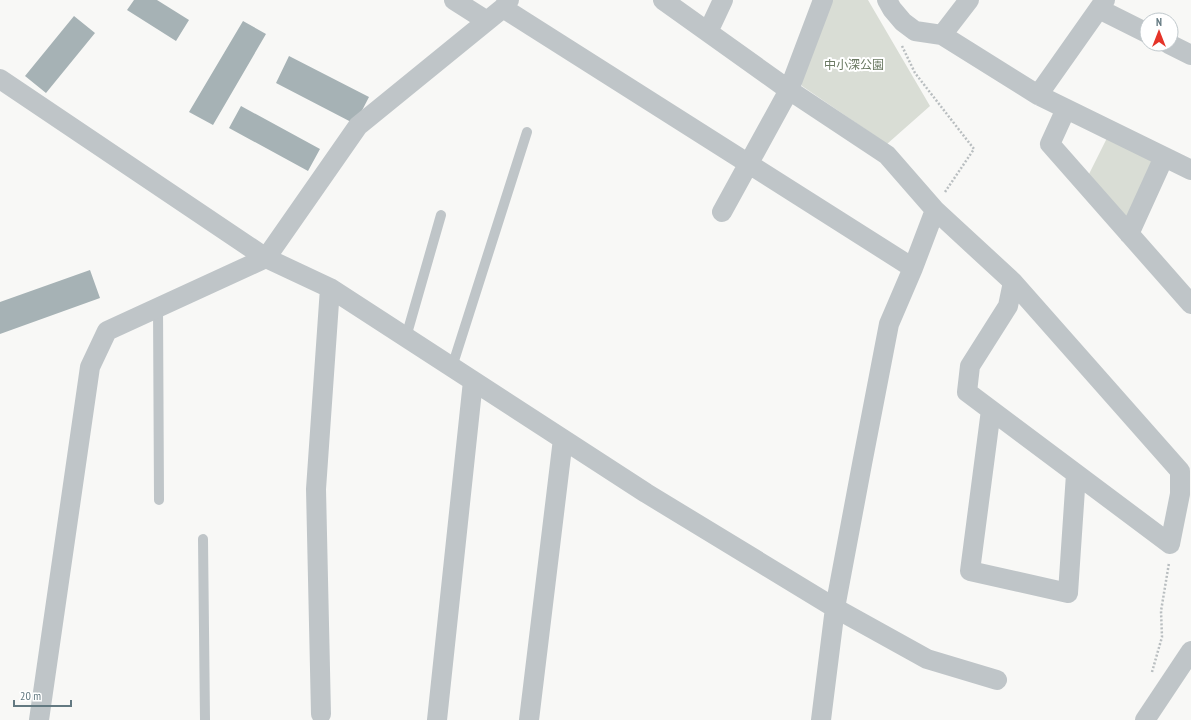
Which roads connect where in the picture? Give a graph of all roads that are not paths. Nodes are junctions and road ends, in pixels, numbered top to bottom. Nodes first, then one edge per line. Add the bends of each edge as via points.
1 (454, 0) edge
2 (663, 0) edge
3 (723, 0) edge
4 (823, 0) edge
5 (886, 0) edge
6 (969, 0) edge
7 (506, 4) edge
8 (1102, 4) edge
9 (487, 21) junction
10 (1139, 28) edge
11 (708, 32) junction
12 (942, 35) junction
13 (1179, 49) edge
14 (1191, 55) edge
15 (0, 79) edge
16 (789, 90) junction
17 (1038, 95) junction
18 (1066, 109) junction
19 (527, 132) dead end
20 (1164, 157) junction
21 (748, 164) junction
22 (1191, 170) edge
23 (935, 210) junction
24 (722, 212) dead end
25 (441, 215) dead end
26 (1129, 234) junction
27 (266, 258) junction
28 (913, 268) junction
29 (1013, 282) junction
30 (330, 288) junction
31 (1191, 304) edge
32 (158, 307) junction
33 (406, 337) junction
34 (452, 367) junction
35 (473, 381) junction
36 (991, 410) junction
37 (563, 439) junction
38 (1076, 474) junction
39 (159, 500) dead end
40 (203, 539) dead end
41 (836, 608) junction
42 (1191, 651) edge
43 (997, 680) dead end
44 (321, 714) dead end
45 (39, 720) edge
46 (205, 720) edge
47 (437, 720) edge
48 (529, 720) edge
49 (821, 720) edge
50 (1145, 720) edge

1 - 9 street
2 - 11 street
3 - 11 street
4 - 16 street
5 - 12 street via 902,22 915,31
6 - 12 street
7 - 9 street
7 - 21 street
8 - 10 street
8 - 17 street
9 - 27 street via 358,126
11 - 16 street
12 - 17 street
13 - 14 street
15 - 27 street
16 - 21 street
16 - 23 street via 887,156
17 - 18 street
18 - 20 street
18 - 26 street via 1050,144
19 - 34 lane
20 - 22 street
20 - 26 street
21 - 24 street
21 - 28 street
23 - 28 street
23 - 29 street
25 - 33 lane
26 - 31 street
27 - 30 street
27 - 32 street
28 - 41 street via 889,324
29 - 36 street via 1008,306 970,366 967,392
29 - 38 street via 1180,471 1180,494 1170,544
30 - 33 street
30 - 44 street via 316,489
32 - 39 lane
32 - 45 street via 107,331 90,367
33 - 34 street
34 - 35 street
35 - 37 street
35 - 47 street
36 - 38 street
36 - 38 street via 970,571 1068,593
37 - 41 street via 646,493
37 - 48 street
40 - 46 lane
41 - 43 street via 927,659
41 - 49 street
42 - 50 street

